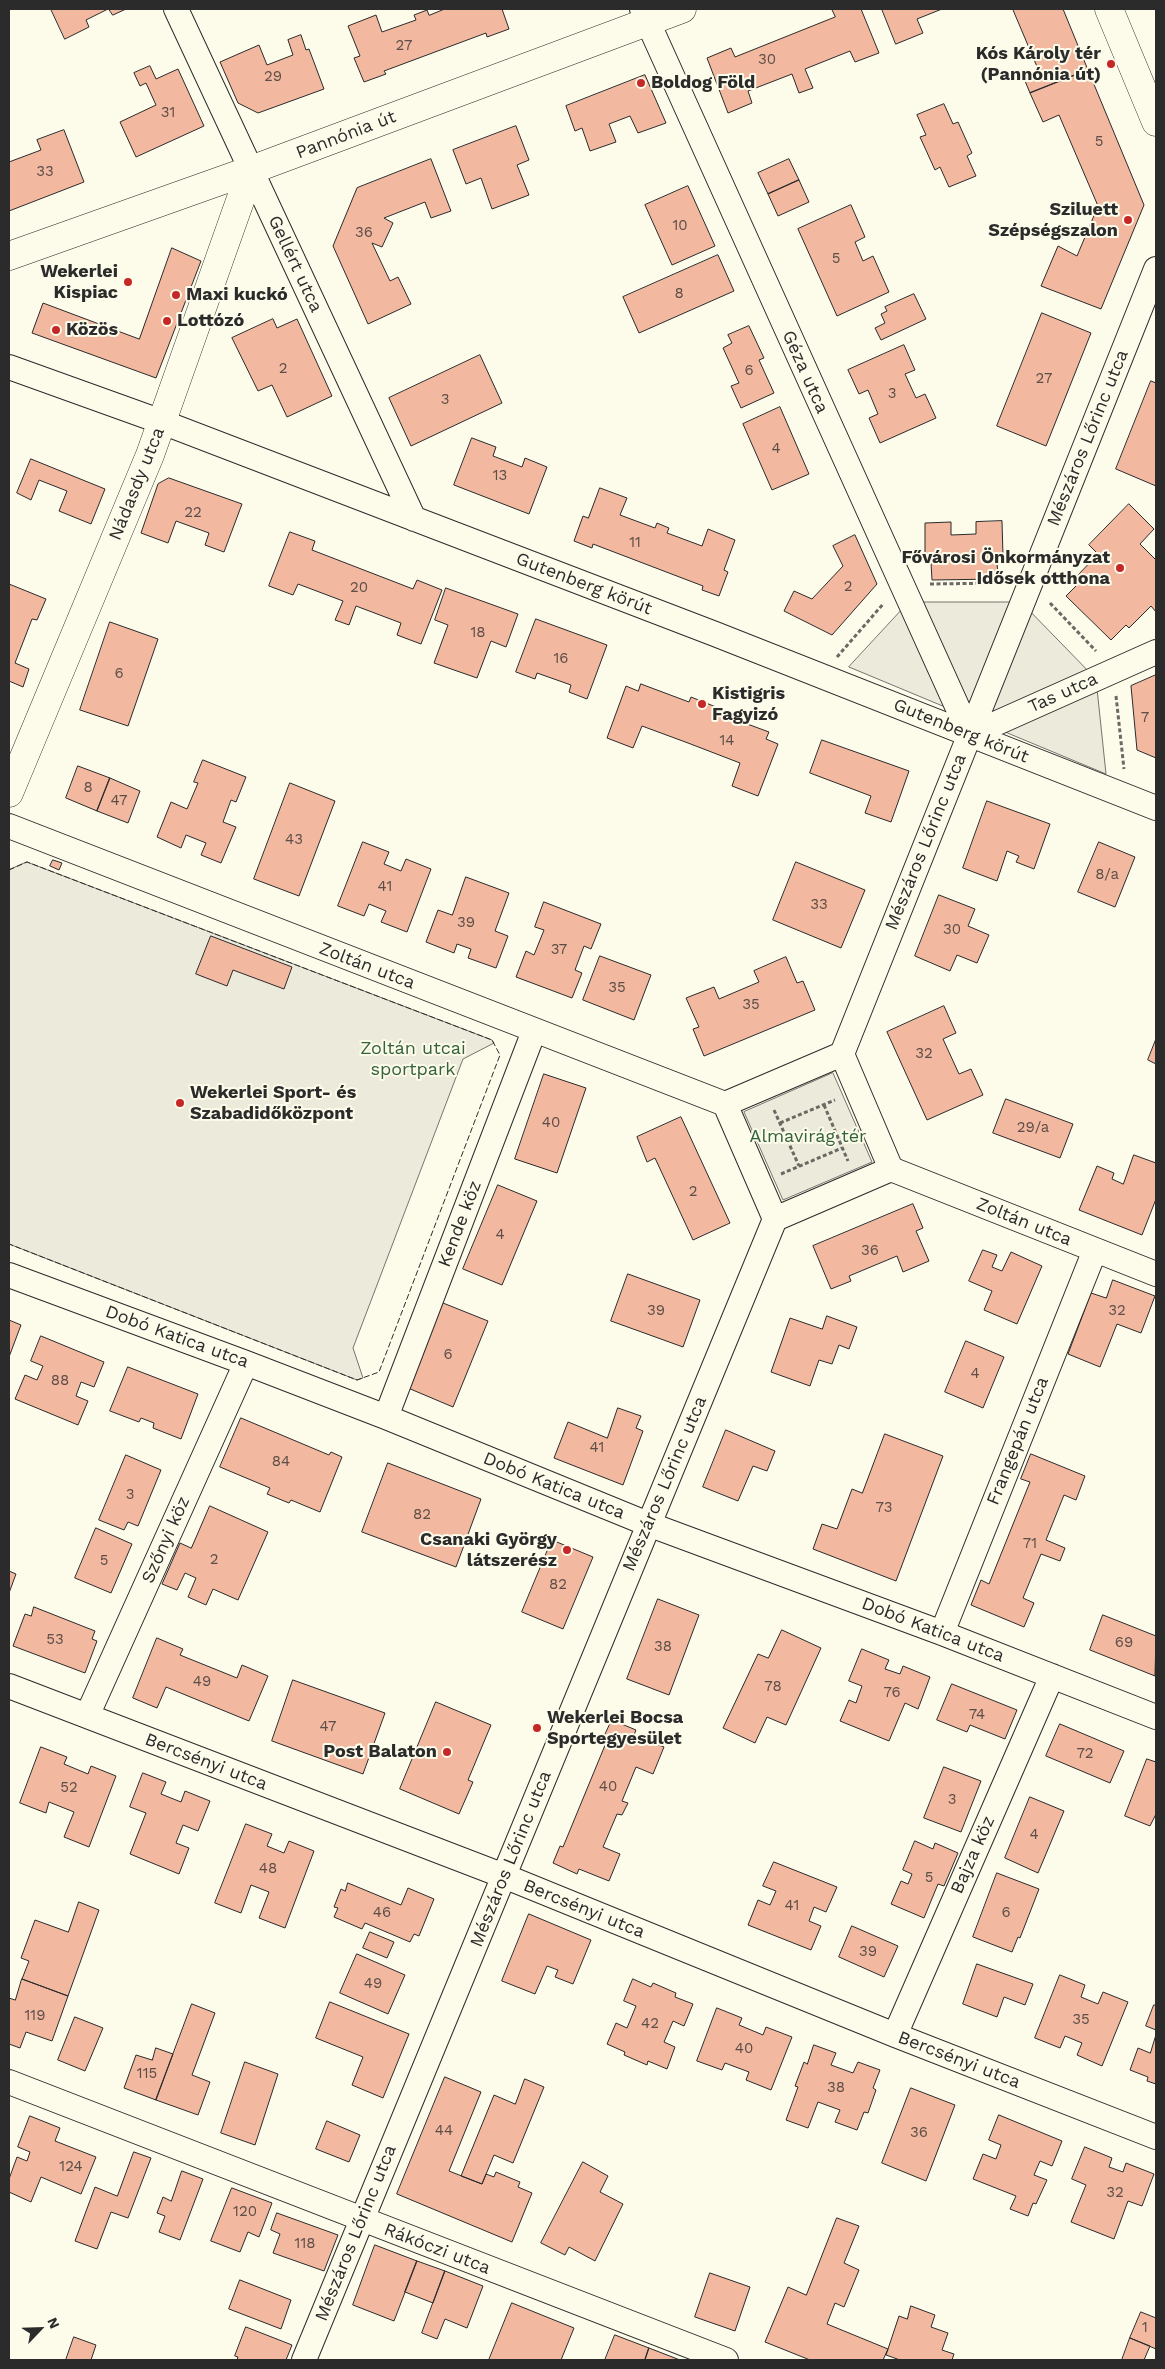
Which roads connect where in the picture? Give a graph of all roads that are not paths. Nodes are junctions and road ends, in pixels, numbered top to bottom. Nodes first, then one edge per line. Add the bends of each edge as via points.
1 (176, 9) edge
2 (682, 9) edge
3 (1109, 9) edge
4 (645, 15) edge
5 (1156, 122) edge
6 (251, 170) junction
7 (9, 256) edge
8 (1156, 269) edge
9 (9, 366) edge
10 (162, 422) junction
11 (414, 519) junction
12 (1156, 652) edge
13 (970, 735) junction
14 (9, 793) edge
15 (1156, 808) edge
16 (9, 826) edge
17 (534, 1031) junction
18 (842, 1054) junction
19 (726, 1104) junction
20 (891, 1169) junction
21 (775, 1219) junction
22 (1095, 1250) junction
23 (1156, 1272) edge
24 (9, 1275) edge
25 (246, 1363) junction
26 (386, 1417) junction
27 (648, 1524) junction
28 (942, 1632) junction
29 (1052, 1676) junction
30 (9, 1686) edge
31 (87, 1716) junction
32 (1156, 1716) edge
33 (504, 1876) junction
34 (895, 2035) junction
35 (9, 2082) edge
36 (1156, 2137) edge
37 (361, 2220) junction
38 (304, 2360) edge
39 (726, 2360) edge

1 - 6 street, Gellért utca
2 - 4 street, Pannónia út
3 - 5 street
4 - 6 street, Pannónia út
4 - 13 street, Géza utca
6 - 7 street, Pannónia út
6 - 10 street, Nádasdy utca
6 - 11 street, Gellért utca
8 - 13 street, Mészáros Lőrinc utca
9 - 10 street, Gutenberg körút
10 - 11 street, Gutenberg körút
10 - 14 street, Nádasdy utca
11 - 13 street, Gutenberg körút
12 - 13 street, Tas utca
13 - 15 street, Gutenberg körút
13 - 18 street, Mészáros Lőrinc utca
16 - 17 street, Zoltán utca
17 - 19 street, Zoltán utca
17 - 26 street, Kende köz
18 - 19 street
18 - 20 street
19 - 21 street
20 - 21 street
20 - 22 street, Zoltán utca
21 - 27 street, Mészáros Lőrinc utca
22 - 23 street, Zoltán utca
22 - 28 street, Frangepán utca
24 - 25 street, Dobó Katica utca
25 - 26 street, Dobó Katica utca
25 - 31 street, Szőnyi köz
26 - 27 street, Dobó Katica utca
27 - 28 street, Dobó Katica utca
27 - 33 street, Mészáros Lőrinc utca
28 - 29 street, Dobó Katica utca
29 - 32 street, Dobó Katica utca
29 - 34 street, Bajza köz
30 - 31 street, Bercsényi utca
31 - 33 street, Bercsényi utca
33 - 34 street, Bercsényi utca
33 - 37 street, Mészáros Lőrinc utca
34 - 36 street, Bercsényi utca
35 - 37 street, Rákóczi utca
37 - 38 street, Mészáros Lőrinc utca
37 - 39 street, Rákóczi utca

